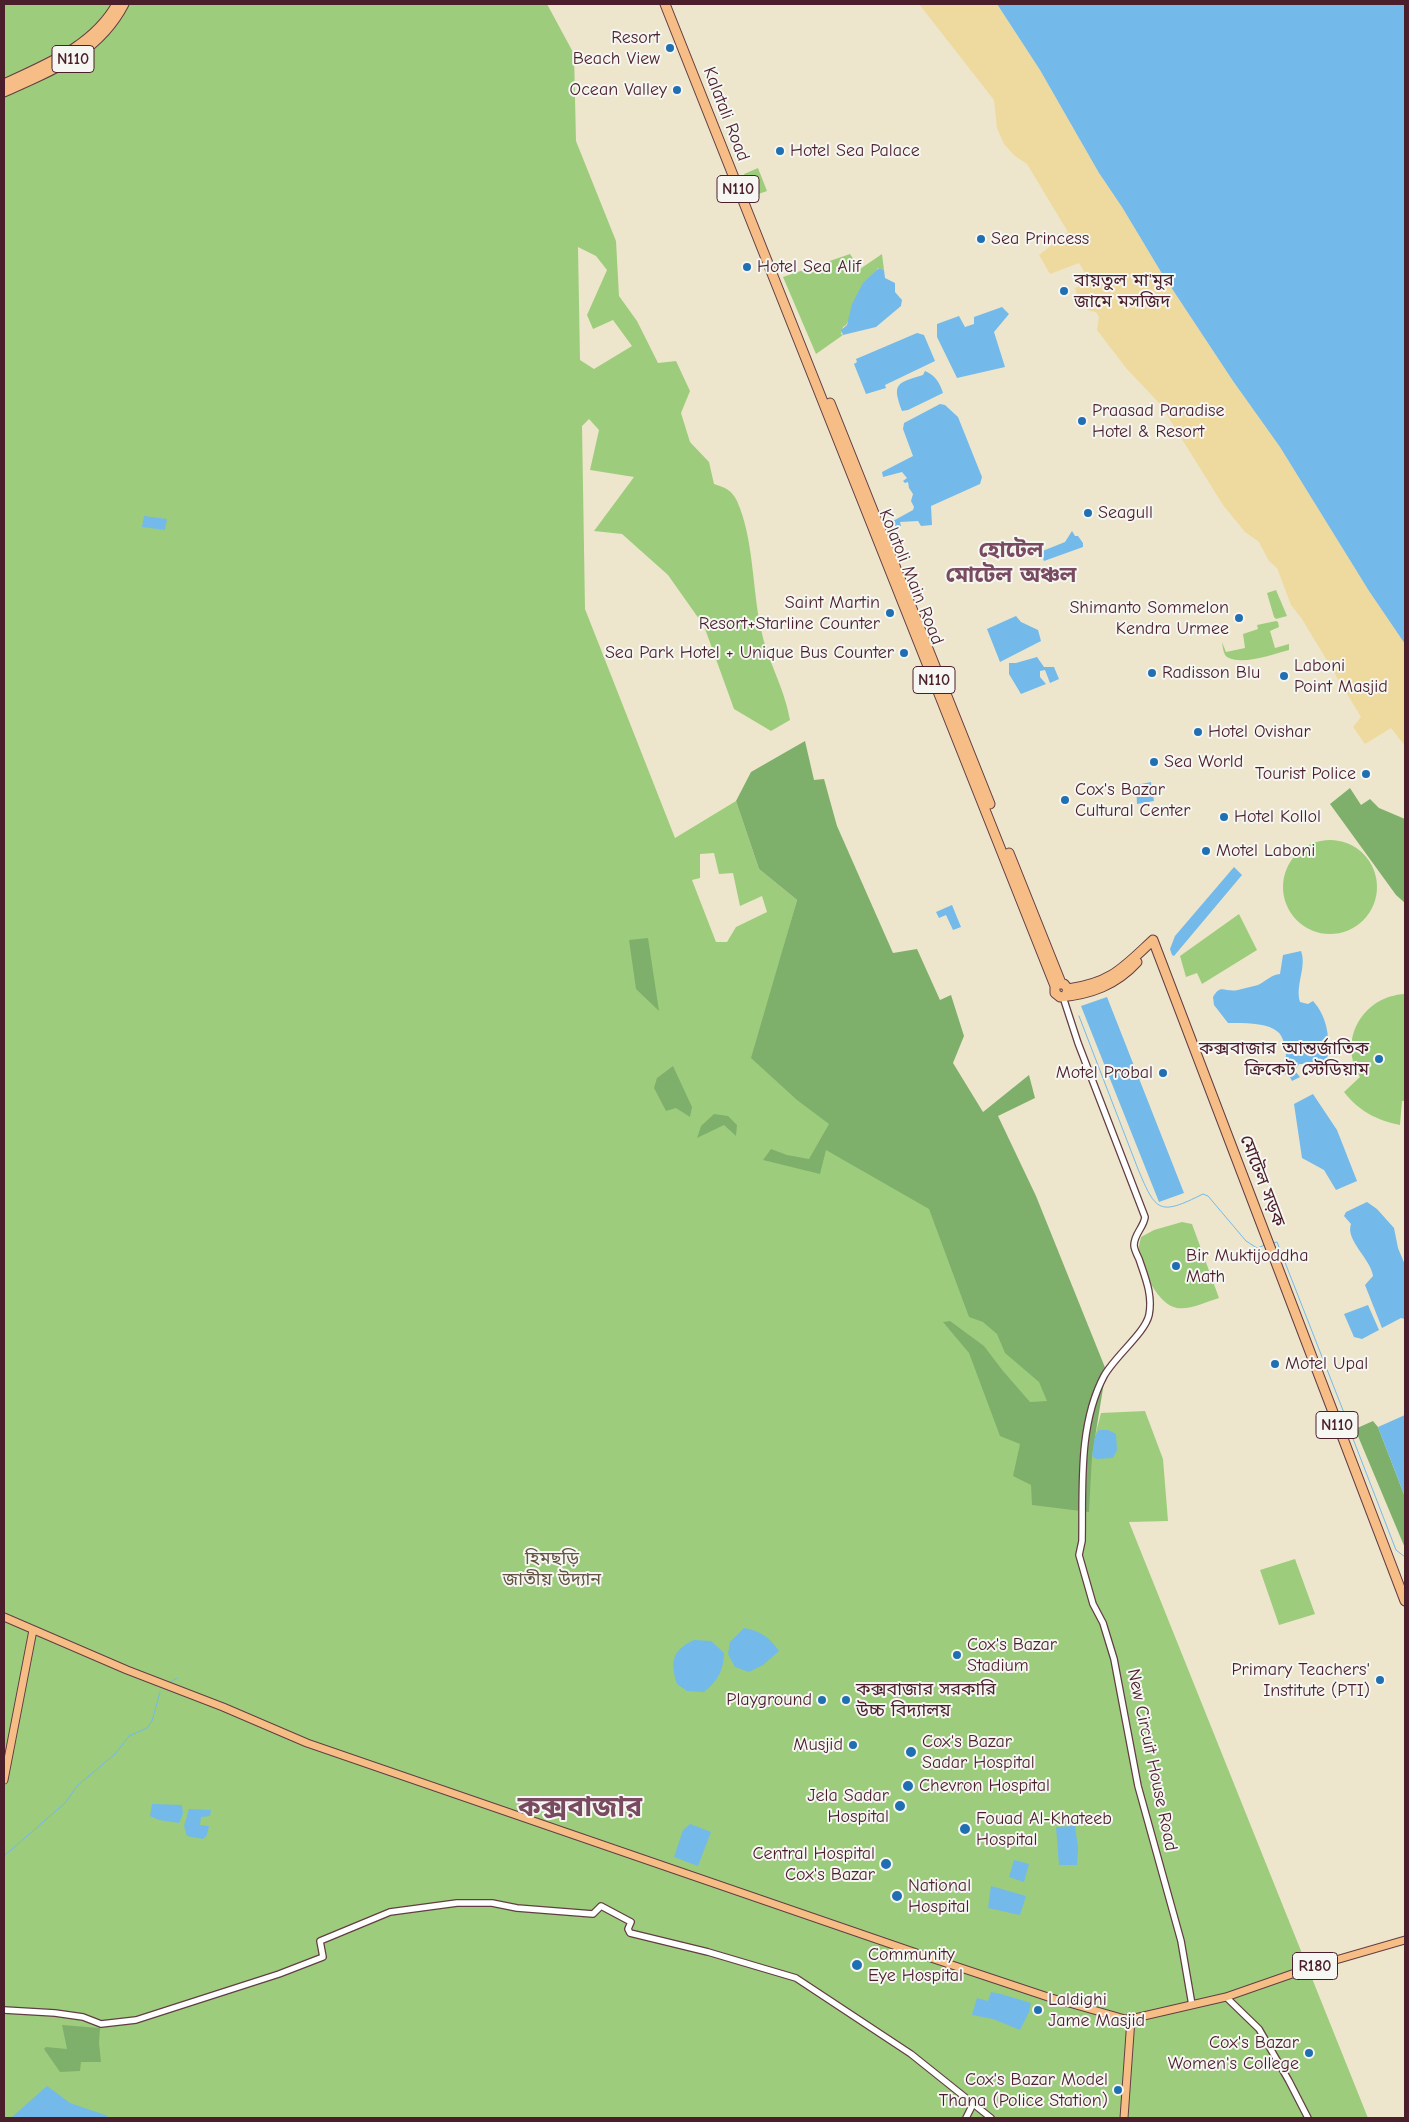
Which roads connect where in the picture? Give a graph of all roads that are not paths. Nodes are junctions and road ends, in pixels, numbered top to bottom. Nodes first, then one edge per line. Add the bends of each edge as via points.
1 (117, 4) edge
2 (124, 4) edge
3 (665, 4) edge
4 (671, 4) edge
5 (691, 62) junction
6 (4, 84) edge
7 (4, 92) edge
8 (815, 374) joint
9 (1063, 990) junction
10 (1405, 1601) edge
11 (4, 1617) edge
12 (33, 1630) junction
13 (4, 1780) edge
14 (1405, 1940) edge
15 (1226, 1997) junction
16 (1192, 2005) junction
17 (4, 2010) edge
18 (1130, 2019) junction
19 (973, 2104) junction
20 (966, 2118) edge
21 (991, 2118) edge
22 (1124, 2118) edge
23 (1308, 2118) edge

1 - 6 highway, N110 via 102,26 70,53
2 - 7 highway, N110 via 107,31 70,62
3 - 5 highway, Kalatali Road / N110
4 - 5 highway, Kalatali Road / N110
5 - 8 highway, Kalatali Road / N110
8 - 9 highway, Kolatoli Main Road / N110
9 - 10 highway, মোটেল সড়ক / N110 via 1090,986 1116,974 1154,942
9 - 16 street, New Circuit House Road via 1078,1043 1145,1217 1134,1246 1148,1284 1150,1303 1146,1325 1114,1361 1098,1388 1088,1418 1079,1554 1093,1604 1114,1658 1138,1786 1181,1942
11 - 12 main road, R180
12 - 13 main road
12 - 18 main road, R180 via 307,1743 924,1956 1048,1997
14 - 15 main road, R180 via 1315,1966
15 - 16 main road, R180
15 - 23 street via 1259,2029
16 - 18 main road, R180
17 - 19 street via 55,2013 101,2024 136,2020 323,1957 320,1941 390,1912 468,1902 593,1914 601,1906 631,1922 630,1933 801,1981 911,2054
18 - 22 main road
19 - 20 street
19 - 21 street

